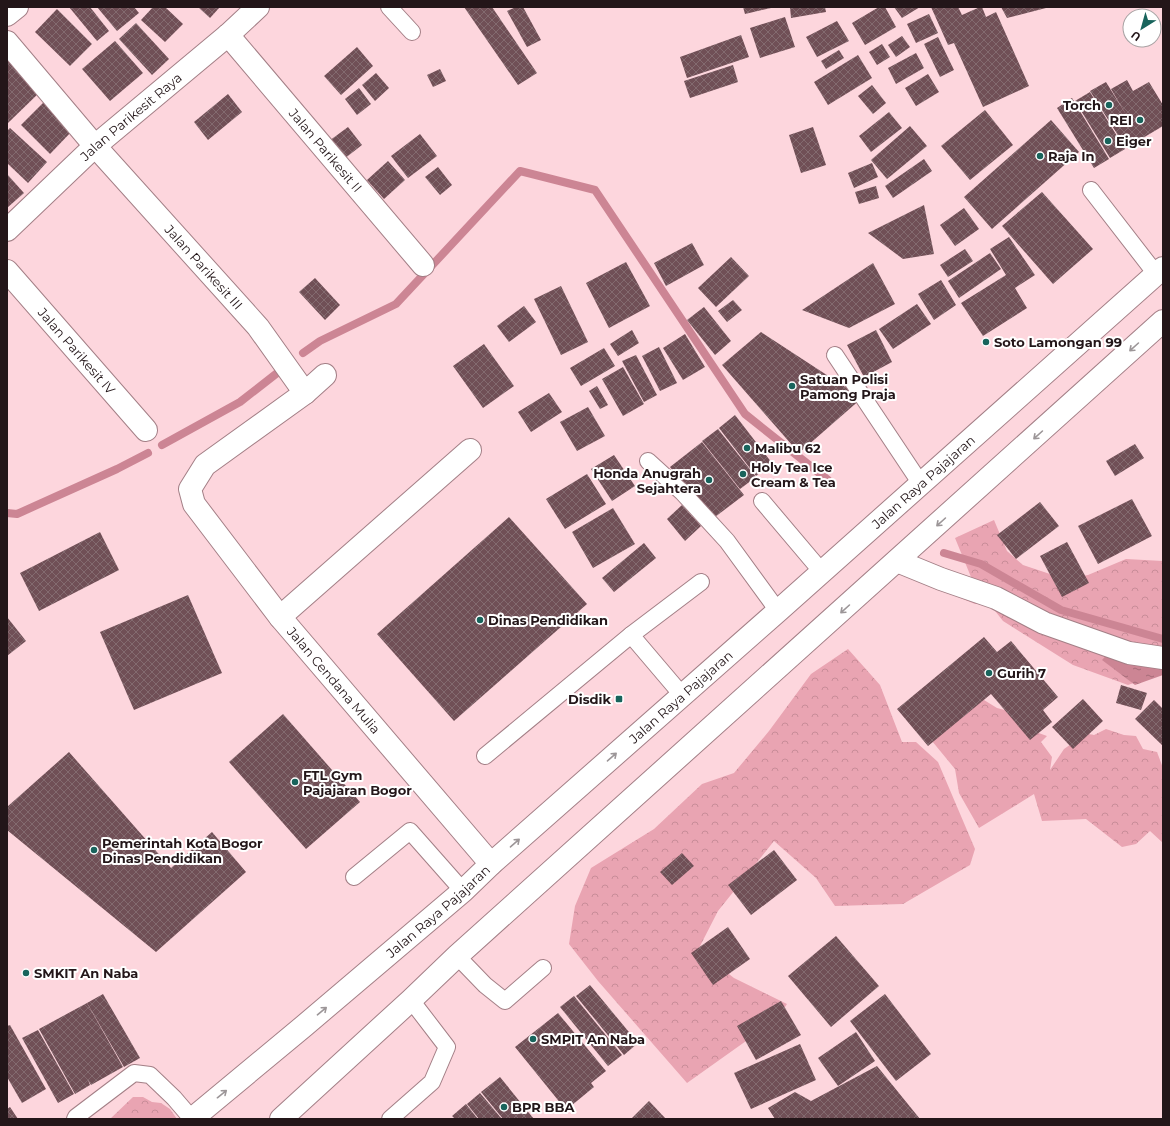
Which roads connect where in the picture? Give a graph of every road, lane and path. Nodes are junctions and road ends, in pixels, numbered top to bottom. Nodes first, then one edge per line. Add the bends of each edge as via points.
1 (17, 7) edge
2 (258, 7) edge
3 (389, 7) edge
4 (7, 15) edge
5 (412, 32) dead end
6 (228, 34) junction
7 (7, 42) edge
8 (95, 146) junction
9 (1091, 190) dead end
10 (7, 230) edge
11 (423, 265) dead end
12 (7, 271) edge
13 (1159, 271) edge
14 (1163, 321) edge
15 (835, 355) dead end
16 (324, 375) dead end
17 (305, 393) junction
18 (146, 430) dead end
19 (470, 450) dead end
20 (648, 461) dead end
21 (921, 484) junction
22 (762, 501) dead end
23 (897, 561) junction
24 (822, 572) junction
25 (701, 582) dead end
26 (778, 611) junction
27 (280, 617) junction
28 (631, 635) junction
29 (1163, 658) edge
30 (682, 695) junction
31 (485, 756) dead end
32 (491, 864) junction
33 (354, 877) dead end
34 (463, 891) junction
35 (457, 956) junction
36 (543, 968) dead end
37 (411, 1000) junction
38 (75, 1119) edge
39 (192, 1119) edge
40 (281, 1119) edge
41 (390, 1119) edge

1 - 4 main road
2 - 6 main road, Jalan Parikesit Raya
3 - 5 lane
6 - 8 main road, Jalan Parikesit Raya
6 - 11 main road, Jalan Parikesit II
7 - 8 main road, Jalan Parikesit III
8 - 10 main road, Jalan Parikesit Raya
8 - 17 main road, Jalan Parikesit III via 258,327
9 - 13 lane
12 - 18 main road, Jalan Parikesit IV
13 - 21 main road, Jalan Raya Pajajaran
14 -> 23 main road
15 - 21 lane
16 - 17 main road
17 - 27 main road, Jalan Cendana Mulia via 205,465 190,489 194,504 204,520
19 - 27 main road
20 - 26 lane via 682,492 727,541
21 - 24 main road, Jalan Raya Pajajaran
22 - 24 lane
23 - 29 main road via 996,598 1044,623 1129,653
23 -> 35 main road
24 - 26 main road, Jalan Raya Pajajaran
25 - 28 lane
26 - 30 main road, Jalan Raya Pajajaran
27 - 32 main road, Jalan Cendana Mulia
28 - 30 lane
28 - 31 lane
32 -> 30 main road, Jalan Raya Pajajaran
32 - 34 main road, Jalan Raya Pajajaran
33 - 34 lane via 410,831
39 -> 34 main road, Jalan Raya Pajajaran
35 - 36 lane via 505,1001
35 - 37 main road
37 - 40 main road
37 - 41 lane via 447,1047 432,1082
38 - 39 lane via 134,1073 150,1075

